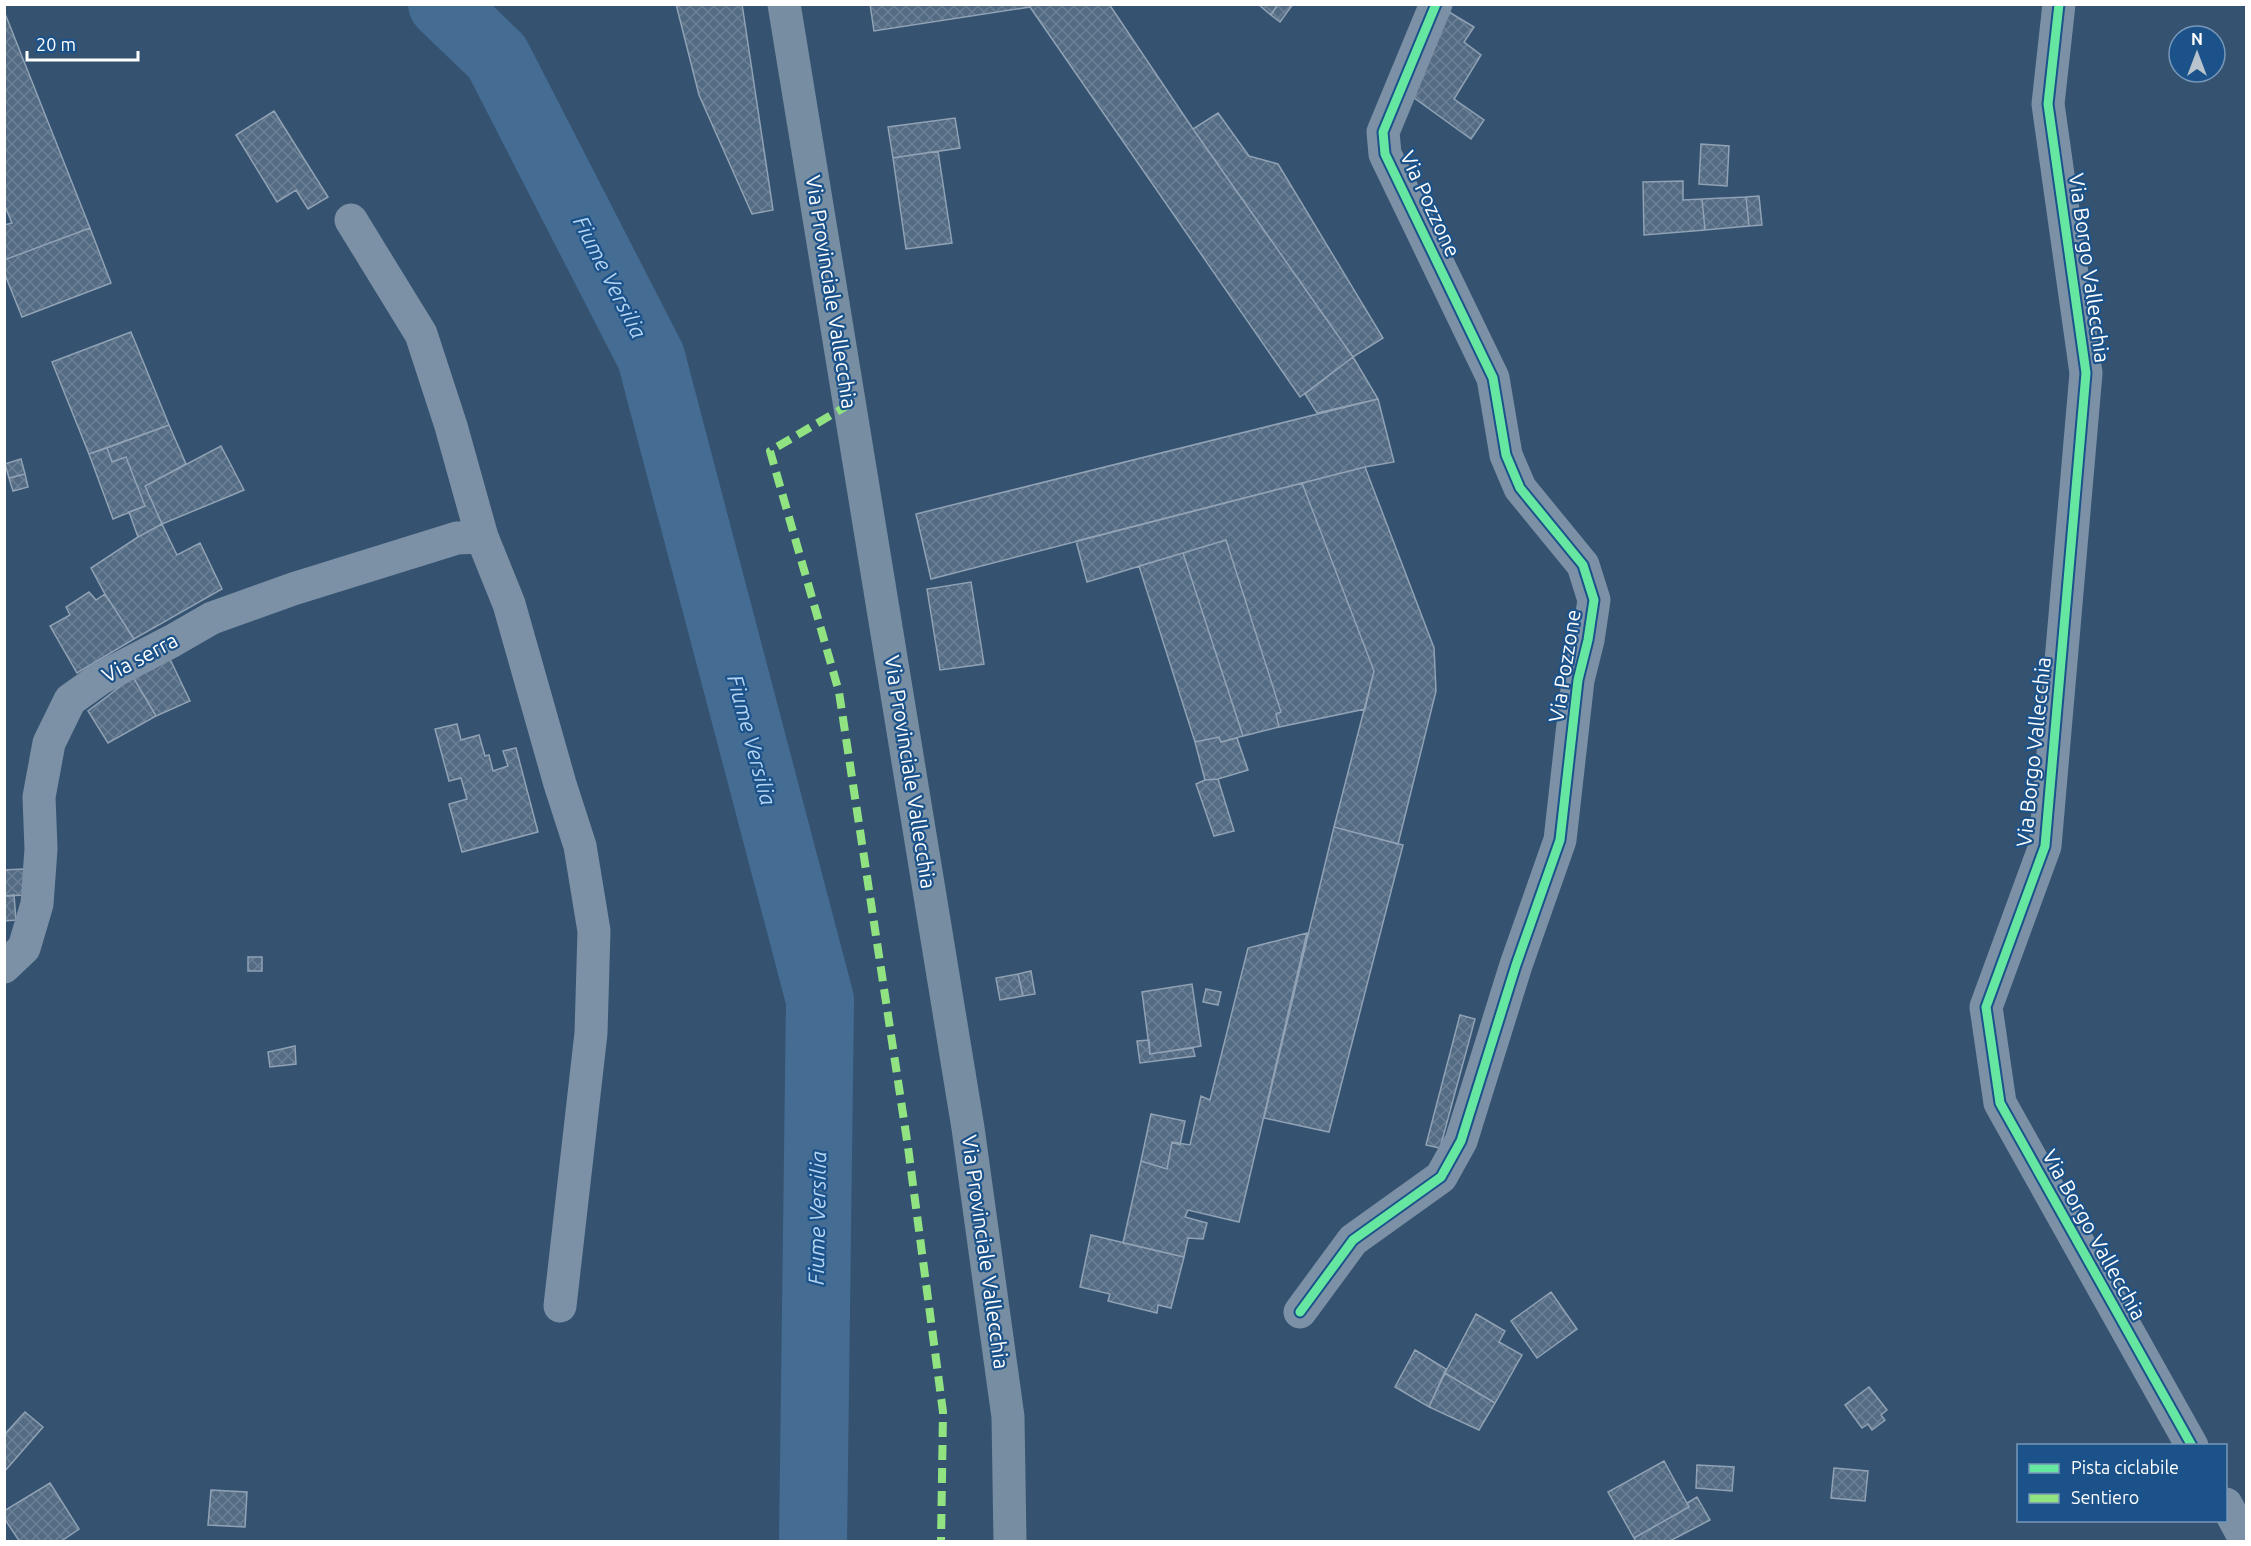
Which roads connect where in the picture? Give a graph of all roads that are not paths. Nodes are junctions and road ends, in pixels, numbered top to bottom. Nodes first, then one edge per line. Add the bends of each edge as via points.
1 (784, 4) edge
2 (1437, 4) edge
3 (2059, 4) edge
4 (351, 220) dead end
5 (482, 537) junction
6 (4, 967) edge
7 (560, 1306) dead end
8 (1300, 1312) dead end
9 (2191, 1444) edge
10 (2227, 1506) edge
11 (2247, 1541) edge
12 (1010, 1542) edge

1 - 12 main road, Via Provinciale Vallecchia via 968,1128 1008,1417
2 - 8 street, Via Pozzone via 1383,132 1385,154 1493,378 1506,455 1520,488 1583,565 1594,600 1578,680 1560,840 1516,964 1461,1141 1441,1177 1353,1240
3 - 9 street, Via Borgo Vallecchia via 2048,104 2086,373 2045,846 1986,1007 2000,1103
4 - 5 street via 421,334
5 - 6 street, Via serra via 457,538 212,618 101,678 70,700 49,743 39,797 37,904 24,948
5 - 7 street via 509,604 580,846 594,931 591,1033
10 - 11 street

